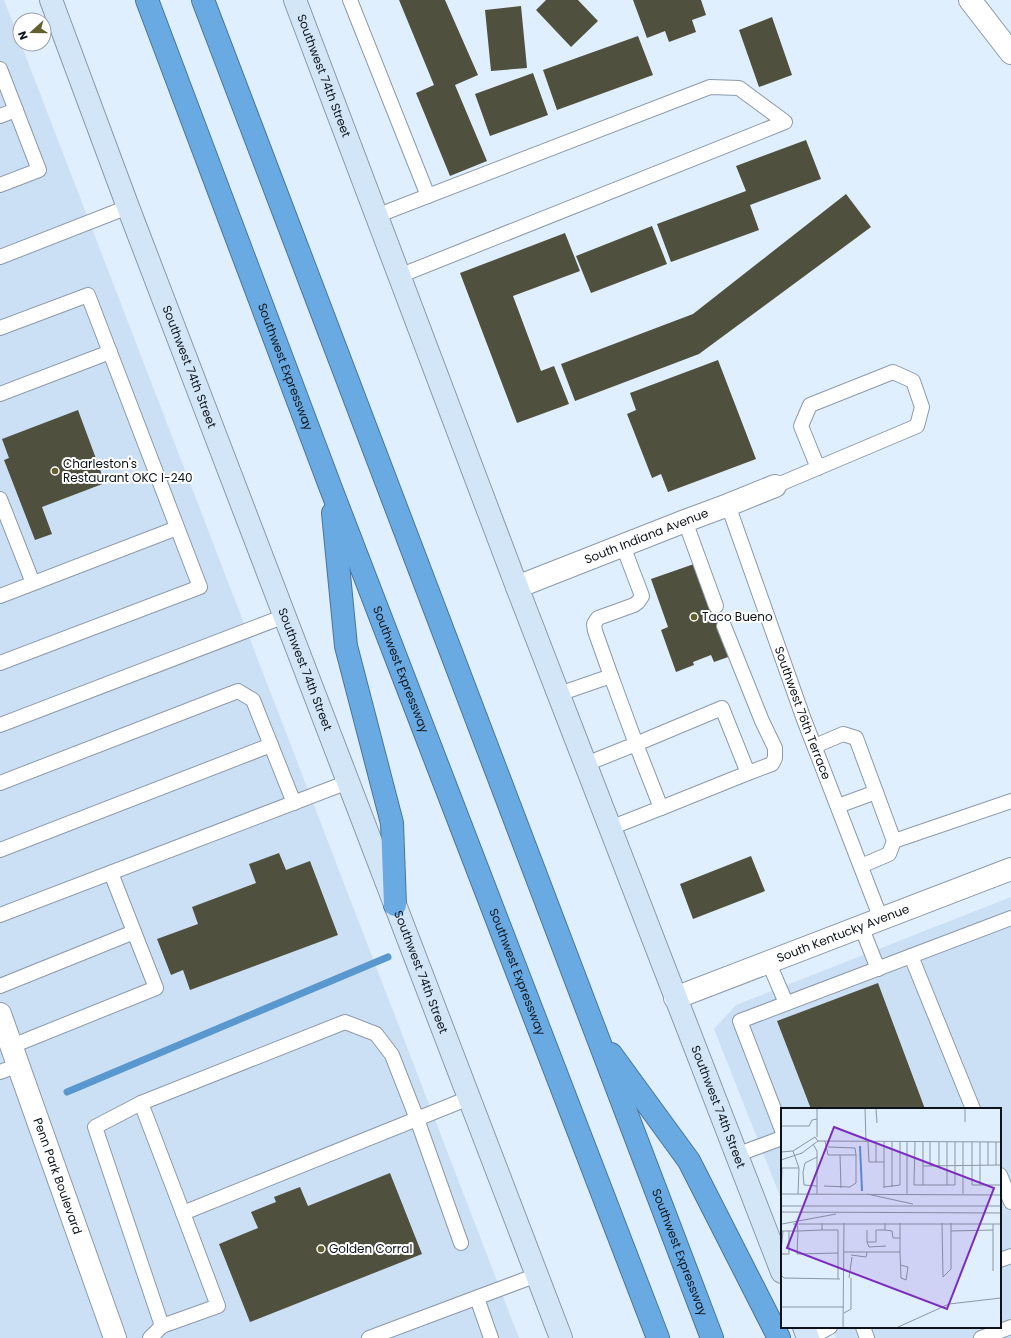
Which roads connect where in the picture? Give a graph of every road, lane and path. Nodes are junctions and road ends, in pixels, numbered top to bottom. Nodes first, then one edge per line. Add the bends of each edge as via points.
1 (51, 0) edge
2 (147, 0) edge
3 (203, 0) edge
4 (294, 0) edge
5 (350, 0) edge
6 (970, 0) edge
7 (1011, 53) edge
8 (0, 69) edge
9 (16, 110) junction
10 (0, 116) edge
11 (0, 185) edge
12 (428, 196) junction
13 (128, 207) junction
14 (376, 216) junction
15 (0, 257) edge
16 (399, 276) junction
17 (0, 328) edge
18 (110, 352) junction
19 (0, 394) edge
20 (818, 468) junction
21 (330, 486) junction
22 (775, 486) joint
23 (0, 498) edge
24 (728, 505) junction
25 (685, 521) junction
26 (5, 528) edge
27 (177, 528) junction
28 (623, 546) junction
29 (33, 583) junction
30 (517, 587) junction
31 (0, 596) edge
32 (716, 606) dead end
33 (285, 616) junction
34 (724, 626) dead end
35 (0, 663) edge
36 (611, 676) junction
37 (559, 694) junction
38 (0, 725) edge
39 (636, 744) junction
40 (271, 745) junction
41 (815, 746) junction
42 (586, 764) junction
43 (748, 773) junction
44 (0, 782) edge
45 (348, 782) junction
46 (876, 792) junction
47 (1011, 800) edge
48 (294, 803) junction
49 (838, 806) junction
50 (661, 808) junction
51 (610, 828) junction
52 (894, 841) junction
53 (0, 850) edge
54 (861, 866) junction
55 (1011, 869) edge
56 (111, 873) junction
57 (395, 905) junction
58 (0, 916) edge
59 (1011, 918) edge
60 (881, 919) junction
61 (861, 926) junction
62 (134, 932) junction
63 (911, 956) junction
64 (768, 962) junction
65 (878, 968) junction
66 (0, 986) edge
67 (675, 998) junction
68 (786, 1003) junction
69 (0, 1014) edge
70 (594, 1030) junction
71 (10, 1061) edge
72 (469, 1098) junction
73 (140, 1103) junction
74 (973, 1108) edge
75 (417, 1119) junction
76 (781, 1127) edge
77 (781, 1138) edge
78 (736, 1155) junction
79 (1001, 1177) edge
80 (1011, 1202) edge
81 (183, 1213) junction
82 (461, 1243) dead end
83 (1011, 1256) edge
84 (1001, 1260) edge
85 (781, 1269) edge
86 (537, 1275) junction
87 (477, 1298) junction
88 (162, 1326) junction
89 (1011, 1327) edge
90 (804, 1328) edge
91 (828, 1328) edge
92 (863, 1328) edge
93 (115, 1338) edge
94 (150, 1338) edge
95 (369, 1338) edge
96 (491, 1338) edge
97 (561, 1338) edge
98 (658, 1338) edge
99 (712, 1338) edge
100 (779, 1338) edge
101 (808, 1338) edge
102 (867, 1338) edge
103 (981, 1338) edge

1 - 13 main road, Southwest 74th Street
2 - 21 highway, Southwest Expressway
3 - 70 highway, Southwest Expressway
4 - 14 main road, Southwest 74th Street
5 - 12 lane
6 - 7 street
8 - 9 lane
9 - 10 lane
9 - 11 lane via 39,170
12 - 14 lane
12 - 16 lane via 710,87 739,88 785,122
13 - 15 lane
13 - 33 main road, Southwest 74th Street
14 - 16 main road, Southwest 74th Street
16 - 30 main road, Southwest 74th Street
17 - 18 lane via 88,295
18 - 19 lane
18 - 27 lane
20 - 20 lane via 917,426 922,407 913,381 893,372 810,405 801,426
20 - 22 lane
21 - 57 highway via 346,646 392,823
21 - 98 highway, Southwest Expressway
22 - 24 street, South Indiana Avenue
23 - 26 lane
24 - 25 street, South Indiana Avenue
24 - 41 lane, Southwest 76th Terrace
25 - 28 street, South Indiana Avenue
25 - 32 lane
26 - 29 lane
27 - 29 lane
27 - 35 lane via 200,587
28 - 30 street, South Indiana Avenue
28 - 36 lane via 642,596 634,604 598,618 594,624
29 - 31 lane
30 - 37 main road, Southwest 74th Street
33 - 38 lane
33 - 45 main road, Southwest 74th Street
34 - 43 lane via 775,748 772,764
36 - 37 lane
36 - 39 lane
37 - 42 main road, Southwest 74th Street
39 - 42 lane
39 - 43 lane via 722,708
39 - 50 lane
40 - 44 lane via 253,700 238,691
40 - 48 lane
40 - 53 lane
41 - 46 lane via 843,734 856,738
41 - 49 lane, Southwest 76th Terrace
42 - 51 main road, Southwest 74th Street
43 - 50 lane
45 - 48 lane
45 - 57 main road, Southwest 74th Street
46 - 49 lane
46 - 52 lane
47 - 52 lane
48 - 56 lane
49 - 54 lane, Southwest 76th Terrace
50 - 51 lane
51 - 67 main road, Southwest 74th Street
52 - 54 lane via 889,854
54 - 60 lane, Southwest 76th Terrace
55 - 60 street, South Kentucky Avenue
56 - 58 lane
56 - 62 lane
57 - 72 main road, Southwest 74th Street
59 - 63 lane
60 - 61 street, South Kentucky Avenue
61 - 64 street, South Kentucky Avenue
61 - 65 lane
62 - 66 lane
62 - 71 lane via 156,988
63 - 65 lane
63 - 74 lane
64 - 67 street, South Kentucky Avenue
64 - 68 lane
65 - 68 lane
67 - 78 main road, Southwest 74th Street
68 - 76 lane via 740,1021
69 - 71 street, Penn Park Boulevard
70 - 99 highway, Southwest Expressway
70 - 100 highway via 689,1161
71 - 93 street, Penn Park Boulevard
72 - 75 lane
72 - 86 main road, Southwest 74th Street
73 - 75 lane via 345,1022 376,1034 392,1055
73 - 81 lane
73 - 88 lane via 95,1127
75 - 81 lane
75 - 82 lane
77 - 78 lane
78 - 85 main road, Southwest 74th Street
79 - 80 lane
81 - 88 lane via 218,1306
83 - 84 lane
86 - 87 lane
86 - 97 main road, Southwest 74th Street
87 - 95 lane
87 - 96 lane
88 - 94 lane
89 - 103 lane
90 - 101 main road
91 - 101 lane
92 - 102 lane

